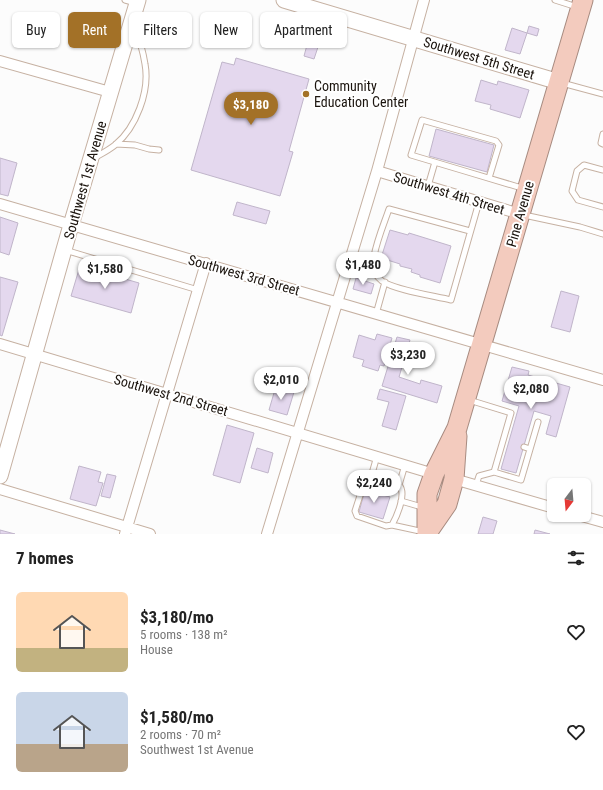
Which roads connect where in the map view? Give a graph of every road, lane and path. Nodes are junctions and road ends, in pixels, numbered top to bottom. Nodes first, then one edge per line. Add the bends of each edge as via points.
1 (284, 0) edge
2 (424, 0) edge
3 (555, 0) edge
4 (133, 1) edge
5 (581, 4) edge
6 (132, 12) edge
7 (129, 31) edge
8 (413, 38) junction
9 (142, 48) edge
10 (0, 60) edge
11 (559, 82) junction
12 (110, 92) junction
13 (603, 94) edge
14 (603, 134) edge
15 (116, 144) junction
16 (603, 144) edge
17 (160, 150) dead end
18 (90, 161) junction
19 (435, 162) junction
20 (603, 170) edge
21 (377, 171) junction
22 (489, 178) junction
23 (428, 186) junction
24 (528, 190) junction
25 (479, 202) junction
26 (0, 204) edge
27 (603, 208) edge
28 (520, 214) junction
29 (71, 225) junction
30 (470, 231) junction
31 (603, 234) edge
32 (64, 250) junction
33 (206, 263) junction
34 (385, 282) junction
35 (198, 290) junction
36 (336, 302) junction
37 (376, 314) junction
38 (0, 344) edge
39 (482, 345) junction
40 (34, 355) junction
41 (603, 380) edge
42 (167, 394) junction
43 (466, 399) junction
44 (538, 422) dead end
45 (457, 428) junction
46 (298, 433) junction
47 (503, 441) junction
48 (509, 442) dead end
49 (524, 447) dead end
50 (530, 449) junction
51 (377, 456) junction
52 (405, 465) junction
53 (494, 472) junction
54 (434, 474) junction
55 (0, 476) edge
56 (371, 477) junction
57 (454, 479) junction
58 (399, 485) junction
59 (476, 485) junction
60 (0, 488) edge
61 (401, 500) junction
62 (547, 506) edge
63 (427, 509) junction
64 (591, 519) edge
65 (603, 522) edge
66 (392, 525) junction
67 (126, 531) edge
68 (427, 533) edge
69 (150, 534) edge
70 (267, 534) edge

1 - 8 street, Southwest 5th Street
2 - 8 street
3 - 5 lane
4 - 6 street, Southwest 1st Avenue
5 - 11 highway, Pine Avenue
7 - 12 street, Southwest 1st Avenue
8 - 11 street, Southwest 5th Street
8 - 21 street
9 - 15 lane via 146,65 142,102 133,123
10 - 12 street
11 - 13 lane
11 - 24 highway, Pine Avenue
12 - 18 street, Southwest 1st Avenue
14 - 16 lane
15 - 17 lane
15 - 18 lane
18 - 29 street, Southwest 1st Avenue
19 - 22 lane
19 - 22 lane via 411,155 422,120 496,141 499,145
19 - 23 lane
20 - 27 lane via 584,165 577,171 572,190 578,200
21 - 23 street, Southwest 4th Street
21 - 36 street
22 - 24 lane
23 - 25 street, Southwest 4th Street
24 - 28 highway, Pine Avenue
25 - 28 street, Southwest 4th Street
25 - 30 lane
26 - 29 street, Southwest 3rd Street
28 - 31 lane
28 - 39 highway, Pine Avenue
29 - 32 street, Southwest 1st Avenue
29 - 33 street, Southwest 3rd Street
30 - 34 lane via 450,300
30 - 34 lane via 389,209 373,266 375,274
32 - 35 lane
32 - 40 street, Southwest 1st Avenue
33 - 35 street
33 - 36 street, Southwest 3rd Street
34 - 37 lane
35 - 42 street
36 - 37 street, Southwest 3rd Street
36 - 46 street
37 - 39 street, Southwest 3rd Street
38 - 40 street, Southwest 2nd Street
39 - 41 street, Southwest 3rd Street
39 - 43 highway, Pine Avenue
40 - 42 street, Southwest 2nd Street
40 - 55 street, Southwest 1st Avenue
42 - 46 street, Southwest 2nd Street
42 - 67 street
43 - 45 highway, Pine Avenue
43 - 47 lane via 511,413
44 - 50 lane
45 - 54 highway, Pine Avenue
45 - 57 highway, Pine Avenue
46 - 51 street, Southwest 2nd Street
46 - 70 street
47 - 48 lane
47 - 53 lane
49 - 50 lane
50 - 53 lane via 521,480
51 - 52 street, Southwest 2nd Street
51 - 56 lane
52 - 54 street, Southwest 2nd Street
52 - 58 lane
53 - 59 lane via 479,476
54 - 63 highway, Pine Avenue via 427,494
56 - 58 lane
56 - 66 lane via 365,480 355,510 357,516 386,526
57 - 59 street
57 - 68 highway, Pine Avenue via 447,504
58 - 61 lane via 403,493
59 - 62 street
60 - 67 street
61 - 63 lane
61 - 66 lane
63 - 68 highway, Pine Avenue
64 - 65 street
66 - 68 lane
67 - 69 street

